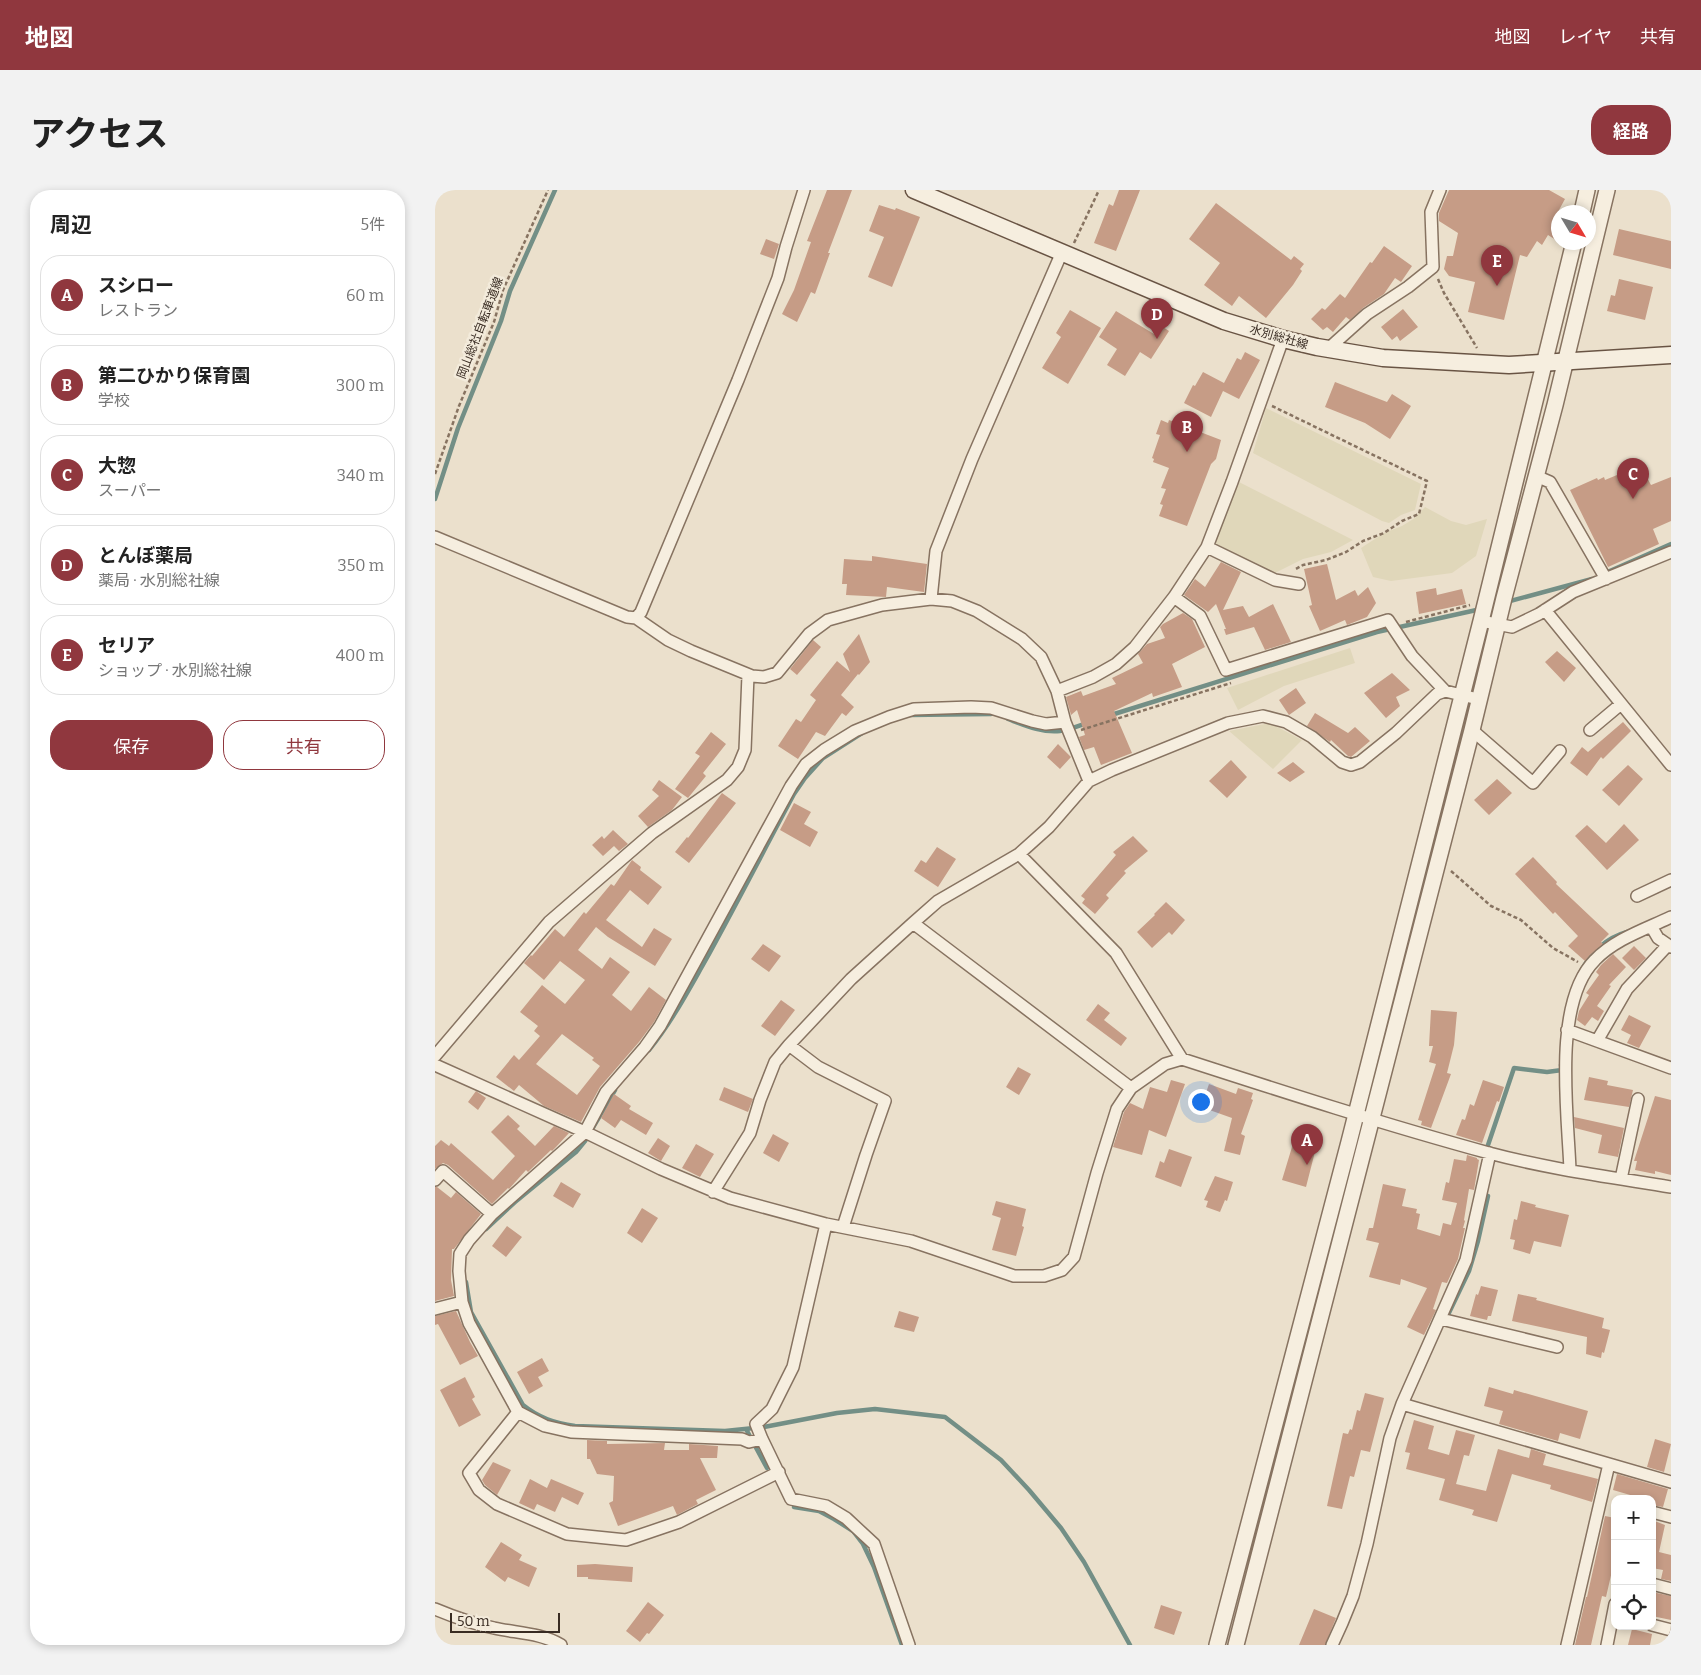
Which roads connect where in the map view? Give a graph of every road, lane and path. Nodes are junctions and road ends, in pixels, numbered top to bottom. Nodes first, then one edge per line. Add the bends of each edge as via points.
1 (548, 190) edge
2 (804, 190) edge
3 (914, 190) edge
4 (1099, 190) edge
5 (1587, 190) edge
6 (1607, 190) edge
7 (1437, 191) edge
8 (1584, 205) edge
9 (1572, 250) edge
10 (1065, 254) junction
11 (1433, 267) junction
12 (1283, 339) junction
13 (1329, 350) junction
14 (1479, 351) dead end
15 (1671, 355) edge
16 (1565, 362) junction
17 (1544, 363) junction
18 (1261, 401) junction
19 (435, 474) edge
20 (1536, 476) junction
21 (435, 538) edge
22 (1207, 547) junction
23 (1671, 552) edge
24 (1603, 575) junction
25 (1275, 580) junction
26 (1299, 584) dead end
27 (1174, 597) junction
28 (931, 599) junction
29 (1481, 610) junction
30 (1501, 610) junction
31 (1545, 610) junction
32 (635, 618) junction
33 (1394, 628) junction
34 (748, 675) junction
35 (1057, 691) junction
36 (1445, 691) junction
37 (1462, 696) junction
38 (1478, 699) junction
39 (1621, 704) junction
40 (1067, 727) junction
41 (1472, 730) junction
42 (1590, 730) dead end
43 (1560, 751) dead end
44 (1671, 766) edge
45 (1089, 781) junction
46 (1019, 854) junction
47 (1438, 862) junction
48 (1671, 880) edge
49 (1637, 896) dead end
50 (1671, 917) edge
51 (913, 922) junction
52 (1651, 926) junction
53 (1669, 946) edge
54 (1583, 965) dead end
55 (1567, 1030) junction
56 (1597, 1041) junction
57 (789, 1045) junction
58 (435, 1056) edge
59 (1182, 1059) junction
60 (435, 1065) edge
61 (1671, 1068) edge
62 (1131, 1088) junction
63 (1638, 1099) dead end
64 (1355, 1115) junction
65 (1372, 1120) junction
66 (588, 1133) junction
67 (1487, 1152) junction
68 (1570, 1170) junction
69 (1621, 1179) junction
70 (435, 1180) edge
71 (1671, 1187) edge
72 (713, 1192) junction
73 (492, 1214) junction
74 (826, 1224) junction
75 (843, 1227) junction
76 (462, 1302) junction
77 (435, 1309) edge
78 (1445, 1320) junction
79 (1557, 1347) dead end
80 (1402, 1404) junction
81 (518, 1412) junction
82 (757, 1436) junction
83 (1609, 1464) junction
84 (779, 1472) junction
85 (1671, 1482) edge
86 (1656, 1513) edge
87 (1671, 1517) edge
88 (1656, 1585) edge
89 (1671, 1589) edge
90 (435, 1609) edge
91 (1611, 1626) edge
92 (1656, 1626) edge
93 (1671, 1630) edge
94 (561, 1645) edge
95 (909, 1645) edge
96 (1217, 1645) edge
97 (1236, 1645) edge
98 (1331, 1645) edge
99 (1567, 1645) edge
100 (1607, 1645) edge

1 - 19 path, 岡山総社自転車道線 via 503,290 494,322
2 - 32 street via 778,278 745,363 641,612
3 - 10 main road, 水別総社線
4 - 10 path
5 - 8 street
6 - 16 street
7 - 11 street via 1431,212
9 - 17 street
10 - 12 main road, 水別総社線 via 1225,321
10 - 28 street via 972,459 936,552
11 - 13 street via 1367,314
11 - 14 path via 1444,294
12 - 13 main road, 水別総社線
12 - 18 street
13 - 17 main road, 水別総社線 via 1383,358 1509,365
15 - 16 main road, 水別総社線
16 - 17 main road, 水別総社線
16 - 20 street
17 - 29 street
18 - 22 street
18 - 25 path via 1427,481 1419,514 1346,552 1303,565
20 - 24 street via 1550,482
20 - 30 street
21 - 32 street
22 - 25 street
22 - 27 street
23 - 24 street
24 - 31 street
25 - 26 street
27 - 33 street via 1200,616 1226,670 1388,620
27 - 35 street via 1135,647 1116,664
28 - 34 street via 882,605 828,620 809,634 777,672 763,677
28 - 35 street via 961,604 1022,639 1041,657
29 - 30 street
29 - 33 path
29 - 37 street
30 - 31 street via 1512,627
30 - 38 street
31 - 39 street
32 - 34 street via 691,652
33 - 36 street via 1412,656
34 - 58 street via 745,750 738,767 727,780 652,834 549,922
35 - 40 street
36 - 37 street
36 - 45 street via 1437,694 1360,762 1351,765 1286,722 1263,716 1228,723
37 - 38 street
37 - 64 street
38 - 41 street
39 - 42 street
39 - 44 street
40 - 45 street
40 - 66 street via 1032,721 991,708 914,709 855,731 806,764 660,1026 606,1092
41 - 43 street via 1533,783
41 - 47 street
45 - 46 street via 1049,827
46 - 51 street via 938,901
46 - 59 street via 1116,953
47 - 54 path via 1491,906 1521,920 1553,948
47 - 65 street
48 - 49 street
50 - 52 street
51 - 57 street via 851,979
51 - 62 street
52 - 53 street via 1658,938
52 - 55 street via 1611,946 1595,960 1576,993
53 - 56 street via 1627,989
55 - 56 street
55 - 68 street
56 - 61 street
57 - 72 street via 772,1068 750,1133
57 - 75 street via 818,1067 885,1101
59 - 62 street via 1165,1064
59 - 64 street
60 - 66 street
62 - 75 street via 1117,1109 1074,1257 1062,1270 1044,1276 1014,1276 911,1241
63 - 69 street
64 - 65 street
64 - 96 street
65 - 67 street
65 - 97 street
66 - 72 street
66 - 73 street
67 - 68 street
67 - 78 street via 1466,1260
68 - 69 street
69 - 71 street
70 - 73 street via 443,1171
72 - 74 street
73 - 76 street via 461,1254
74 - 75 street
74 - 82 street via 793,1367 772,1409 756,1424
76 - 77 street
76 - 81 street via 469,1323
78 - 79 street
78 - 80 street
80 - 83 street
80 - 98 street via 1390,1438 1353,1596
81 - 82 street via 545,1426 571,1432 743,1439
81 - 84 street via 469,1472 479,1490 497,1504 567,1534 626,1540 679,1522
82 - 84 street
83 - 85 street
83 - 99 street
84 - 95 street via 791,1499 826,1506 846,1518 874,1544
86 - 87 street
88 - 89 street
90 - 94 street
91 - 100 street
92 - 93 street

